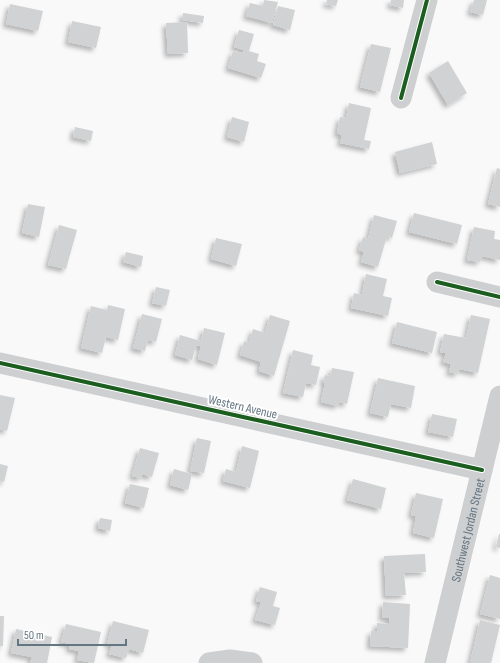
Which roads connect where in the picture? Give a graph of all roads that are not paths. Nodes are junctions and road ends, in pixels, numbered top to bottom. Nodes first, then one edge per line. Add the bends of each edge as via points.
1 (427, 0) edge
2 (401, 98) dead end
3 (437, 282) dead end
4 (500, 297) edge
5 (0, 363) edge
6 (500, 396) edge
7 (482, 470) junction
8 (209, 663) edge
9 (252, 663) edge
10 (434, 663) edge

1 - 2 street
3 - 4 street
5 - 7 street, Western Avenue
6 - 7 street, Southwest Jordan Street
7 - 10 street, Southwest Jordan Street
8 - 9 street via 230,660

